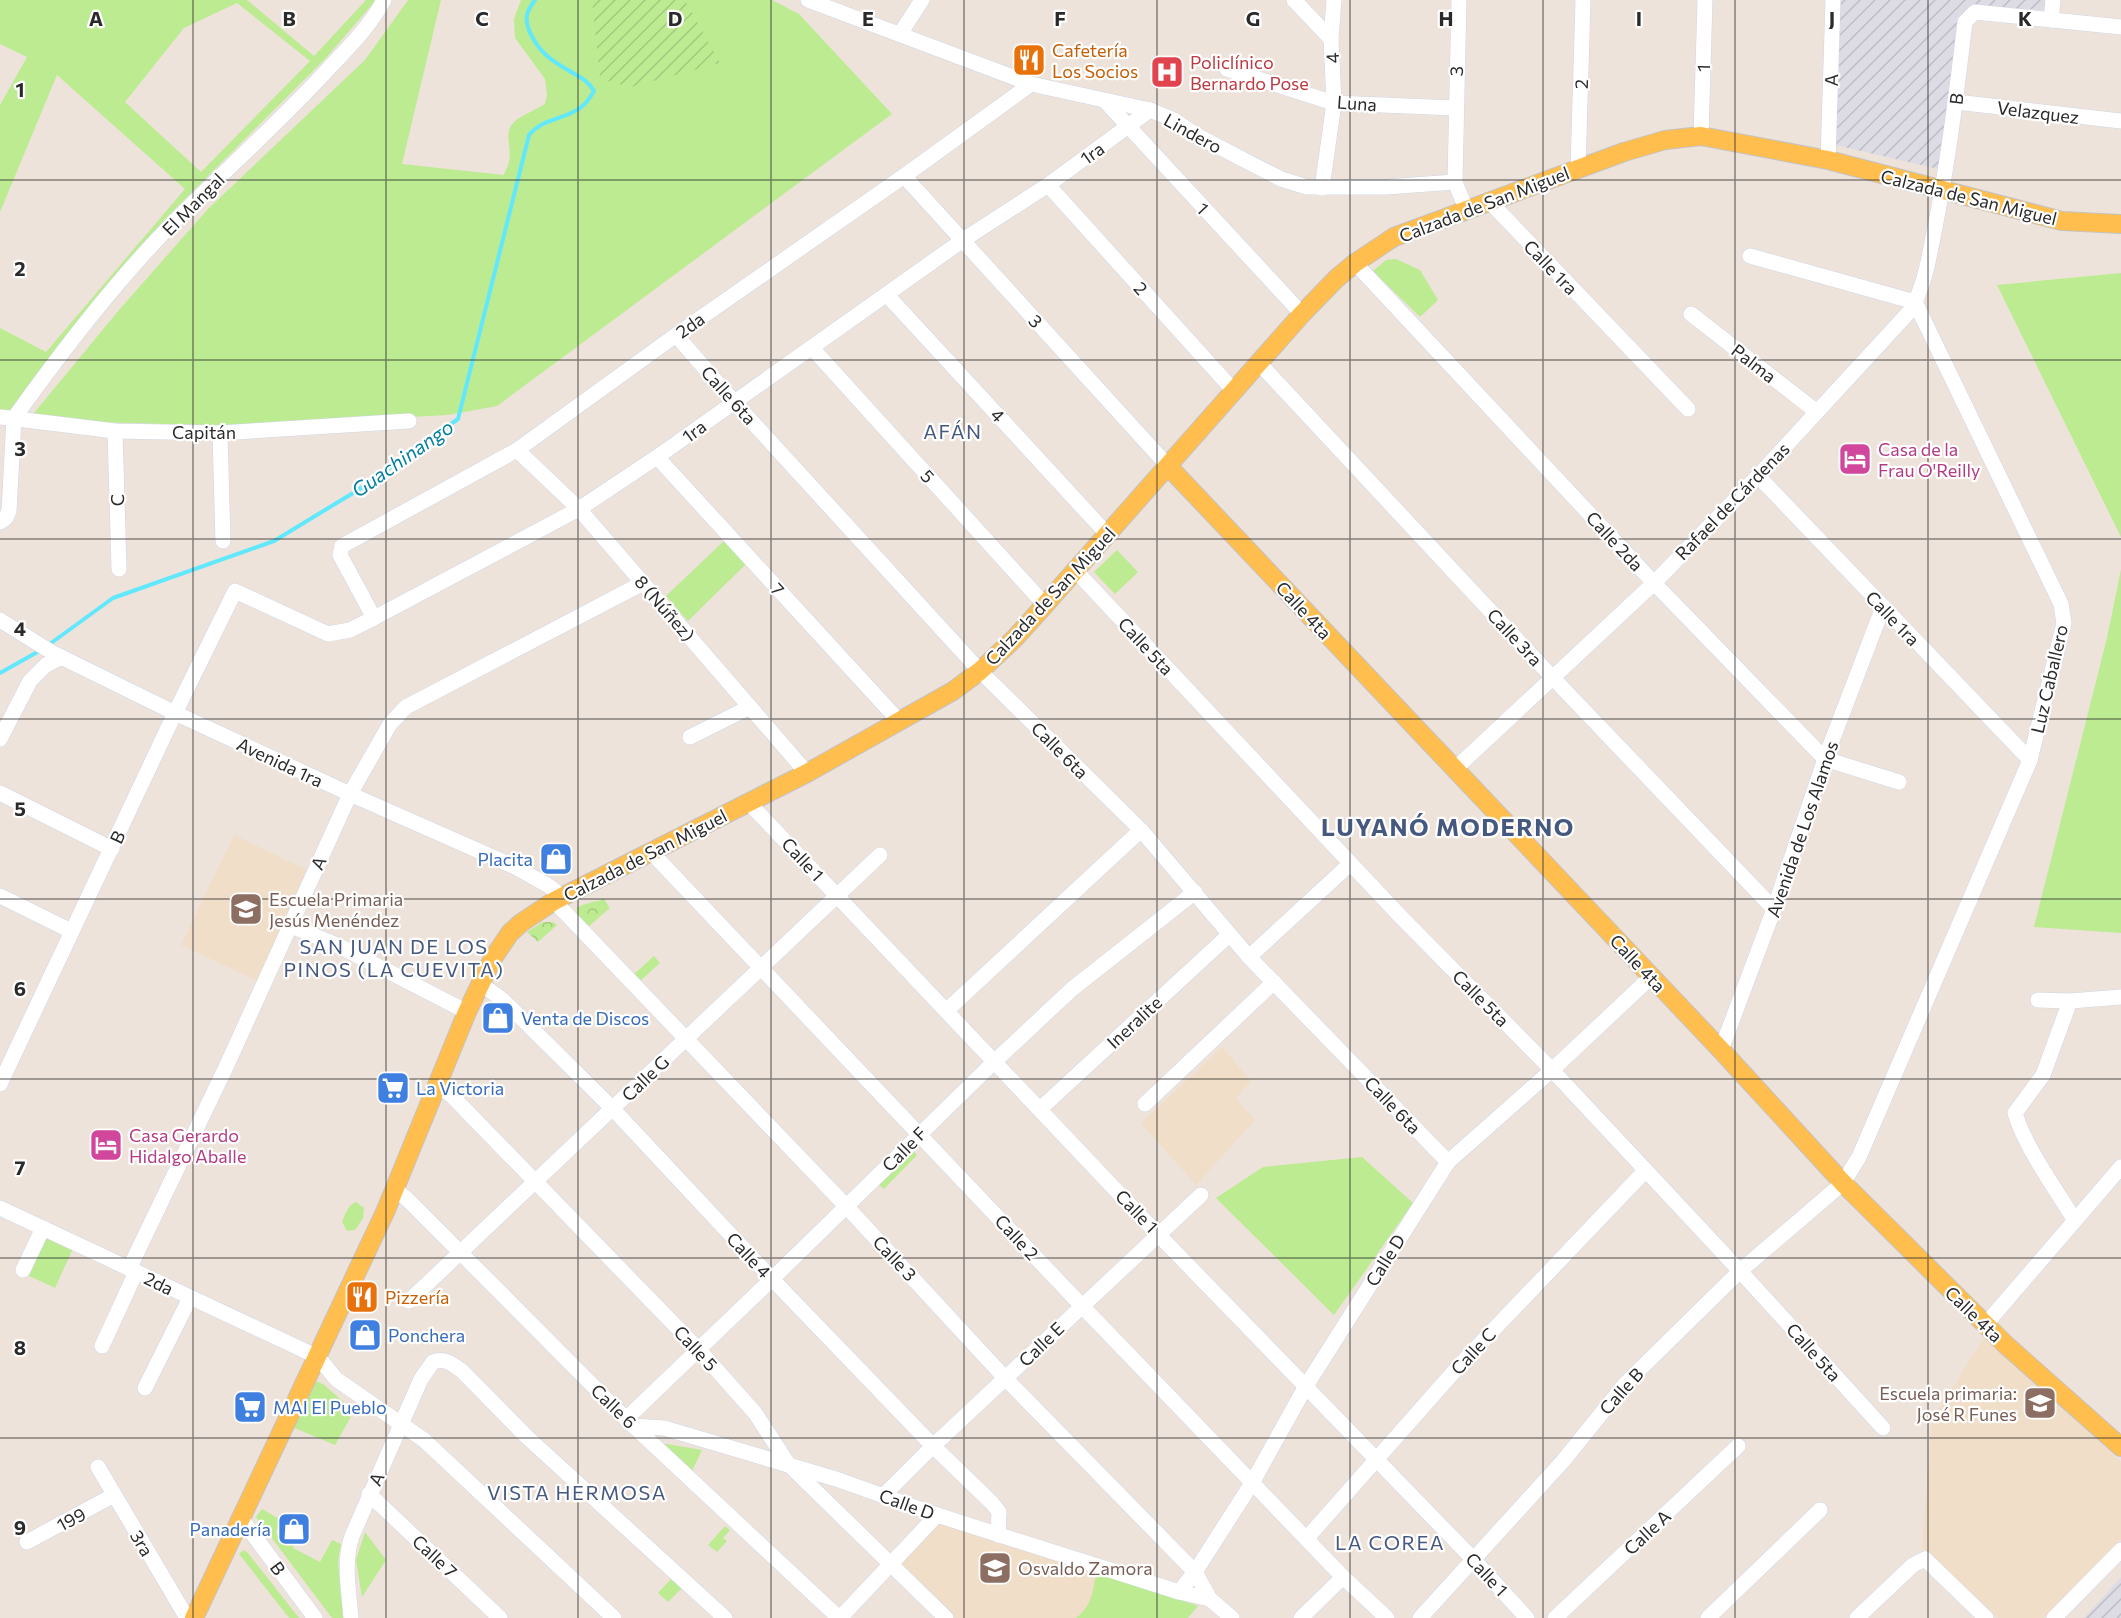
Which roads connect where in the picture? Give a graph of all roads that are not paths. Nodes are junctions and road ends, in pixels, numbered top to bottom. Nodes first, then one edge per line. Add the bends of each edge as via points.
1 (384, 0) edge
2 (807, 0) edge
3 (922, 0) edge
4 (1294, 0) edge
5 (1334, 0) edge
6 (1459, 0) edge
7 (1583, 0) edge
8 (1705, 0) edge
9 (1833, 0) edge
10 (2053, 0) edge
11 (2051, 20) junction
12 (2121, 27) edge
13 (900, 34) junction
14 (1331, 39) junction
15 (1227, 69) dead end
16 (1031, 84) junction
17 (1105, 101) junction
18 (1334, 102) junction
19 (1956, 102) junction
20 (1455, 108) junction
21 (1150, 110) junction
22 (2121, 121) edge
23 (1128, 128) junction
24 (1701, 135) junction
25 (1828, 160) junction
26 (1578, 169) junction
27 (904, 176) junction
28 (1455, 182) junction
29 (1048, 185) junction
30 (1322, 188) junction
31 (1942, 190) junction
32 (1490, 202) junction
33 (1467, 211) junction
34 (2121, 224) edge
35 (963, 240) junction
36 (1750, 256) dead end
37 (1355, 262) junction
38 (887, 295) junction
39 (1915, 302) junction
40 (1302, 314) junction
41 (1691, 314) dead end
42 (676, 335) junction
43 (812, 348) junction
44 (1259, 363) junction
45 (1233, 391) junction
46 (734, 402) junction
47 (1688, 409) dead end
48 (1817, 412) junction
49 (7, 418) edge
50 (409, 421) dead end
51 (114, 431) junction
52 (220, 433) junction
53 (517, 450) junction
54 (657, 457) junction
55 (1168, 466) junction
56 (1758, 476) junction
57 (579, 509) junction
58 (5, 516) edge
59 (1108, 535) junction
60 (223, 541) dead end
61 (118, 569) dead end
62 (1075, 570) junction
63 (643, 583) junction
64 (1654, 583) junction
65 (235, 591) joint
66 (1045, 604) junction
67 (1883, 607) junction
68 (374, 618) junction
69 (0, 620) edge
70 (57, 655) junction
71 (981, 671) junction
72 (1552, 676) junction
73 (750, 707) junction
74 (175, 713) junction
75 (899, 721) junction
76 (690, 737) dead end
77 (0, 739) edge
78 (1825, 759) junction
79 (2030, 760) junction
80 (1455, 770) junction
81 (807, 773) junction
82 (1899, 782) dead end
83 (0, 793) edge
84 (350, 794) junction
85 (749, 803) junction
86 (1141, 830) junction
87 (112, 849) junction
88 (651, 852) junction
89 (880, 855) dead end
90 (1350, 864) junction
91 (1195, 892) junction
92 (836, 895) junction
93 (0, 896) edge
94 (558, 899) junction
95 (1774, 909) junction
96 (289, 925) junction
97 (71, 931) junction
98 (1229, 934) junction
99 (1249, 957) junction
100 (760, 968) junction
101 (1651, 977) junction
102 (1274, 982) junction
103 (481, 984) junction
104 (2121, 997) edge
105 (2038, 1000) dead end
106 (2070, 1001) junction
107 (946, 1011) junction
108 (467, 1012) junction
109 (685, 1040) junction
110 (1721, 1050) junction
111 (995, 1061) junction
112 (1552, 1070) junction
113 (0, 1084) edge
114 (437, 1085) junction
115 (1145, 1104) dead end
116 (613, 1109) junction
117 (1040, 1109) junction
118 (920, 1133) junction
119 (1449, 1162) junction
120 (2121, 1167) edge
121 (1646, 1171) junction
122 (536, 1181) junction
123 (1843, 1183) junction
124 (394, 1188) junction
125 (1201, 1195) dead end
126 (846, 1206) junction
127 (0, 1208) edge
128 (2074, 1219) junction
129 (43, 1227) junction
130 (1158, 1233) junction
131 (461, 1253) junction
132 (23, 1270) dead end
133 (133, 1270) junction
134 (1740, 1271) junction
135 (772, 1279) junction
136 (190, 1298) junction
137 (409, 1301) dead end
138 (1081, 1305) junction
139 (1985, 1325) junction
140 (102, 1346) dead end
141 (699, 1350) junction
142 (318, 1358) junction
143 (1005, 1378) junction
144 (1306, 1386) junction
145 (145, 1388) dead end
146 (630, 1422) junction
147 (402, 1424) junction
148 (1883, 1428) dead end
149 (933, 1446) junction
150 (1738, 1446) dead end
151 (2121, 1447) edge
152 (1376, 1459) junction
153 (789, 1465) junction
154 (98, 1467) dead end
155 (1252, 1483) junction
156 (369, 1494) junction
157 (114, 1495) junction
158 (883, 1496) junction
159 (1820, 1510) dead end
160 (937, 1515) junction
161 (241, 1518) junction
162 (998, 1534) junction
163 (1307, 1538) junction
164 (27, 1542) dead end
165 (2121, 1550) edge
166 (1472, 1558) junction
167 (890, 1563) junction
168 (1195, 1572) junction
169 (1343, 1577) junction
170 (1179, 1592) junction
171 (1210, 1599) junction
172 (187, 1618) edge
173 (194, 1618) edge
174 (315, 1618) edge
175 (351, 1618) edge
176 (500, 1618) edge
177 (614, 1618) edge
178 (725, 1618) edge
179 (839, 1618) edge
180 (946, 1618) edge
181 (1232, 1618) edge
182 (1301, 1618) edge
183 (1387, 1618) edge
184 (1420, 1618) edge
185 (1527, 1618) edge
186 (1555, 1618) edge
187 (1708, 1618) edge
188 (1857, 1618) edge
189 (1986, 1618) edge
190 (2054, 1618) edge

1 - 49 street, El Mangal via 372,22 313,86 137,263
2 - 13 street, Lindero
3 - 13 street
4 - 14 street
5 - 14 street, 4
6 - 20 street, 3
7 - 26 street, 2
8 - 24 street, 1
9 - 25 street, A
10 - 11 street
11 - 12 street
11 - 19 street, B via 1975,12 1965,22
13 - 16 street, Lindero
14 - 18 street, 4
15 - 18 street, Luna
16 - 17 street, Lindero
16 - 27 street, 2da
17 - 21 street, Lindero
17 - 23 street, 1
18 - 20 street, Luna
18 - 30 street, 4
19 - 22 street, Velazquez
19 - 31 street, B
20 - 28 street, 3
21 - 23 street, 1ra
21 - 30 street, Lindero via 1281,179
23 - 29 street, 1ra
23 - 40 street, 1
24 - 25 main road, Calzada de San Miguel
24 - 26 main road, Calzada de San Miguel via 1654,143
25 - 31 main road, Calzada de San Miguel
26 - 32 main road, Calzada de San Miguel
27 - 35 street, 3
27 - 42 street, 2da
28 - 30 street, Lindero
28 - 33 street, 3
29 - 35 street, 1ra
29 - 45 street, 2
31 - 34 main road, Calzada de San Miguel via 2062,221
31 - 39 street, Rafael de Cárdenas via 1922,289
32 - 33 main road, Calzada de San Miguel
32 - 47 street, Calle 1ra
33 - 37 main road, Calzada de San Miguel via 1394,237
35 - 38 street, 1ra
35 - 55 street, 3
36 - 39 street
37 - 40 main road, Calzada de San Miguel
37 - 64 street, Calle 2da
38 - 43 street, 1ra
38 - 59 street, 4
39 - 48 street, Rafael de Cárdenas
39 - 79 street, Luz Caballero via 2061,604 2064,623
40 - 44 main road, Calzada de San Miguel
41 - 48 street, Palma
42 - 46 street, Calle 6ta
42 - 53 street, 2da
43 - 46 street, 1ra
43 - 66 street, 5
44 - 45 main road, Calzada de San Miguel
44 - 72 street, Calle 3ra
45 - 55 main road, Calzada de San Miguel
46 - 54 street, 1ra
46 - 71 street, Calle 6ta
48 - 56 street, Rafael de Cárdenas
49 - 51 street, Capitán
49 - 58 street
50 - 52 street, Capitán
51 - 52 street, Capitán
51 - 61 street, C
52 - 60 street
53 - 57 street, 8 (Núñez)
53 - 68 street, 2da via 342,546 340,555
54 - 57 street, 1ra
54 - 75 street, 7
55 - 59 main road, Calzada de San Miguel
55 - 80 main road, Calle 4ta
56 - 64 street, Rafael de Cárdenas
56 - 67 street, Calle 1ra
57 - 63 street, 8 (Núñez)
57 - 68 street, 1ra
59 - 62 main road, Calzada de San Miguel
62 - 66 main road, Calzada de San Miguel
62 - 90 street, Calle 5ta
63 - 73 street, 8 (Núñez)
63 - 84 street, A via 406,707 390,724
64 - 72 street, Rafael de Cárdenas
64 - 78 street, Calle 2da
65 - 68 street, 1ra via 328,634 350,630
65 - 74 street, B
66 - 71 main road, Calzada de San Miguel
67 - 78 street, Avenida de Los Alamos
67 - 79 street, Calle 1ra
69 - 70 street, Avenida 1ra
70 - 74 street, Avenida 1ra
70 - 77 street via 30,681
71 - 75 main road, Calzada de San Miguel
71 - 86 street, Calle 6ta
72 - 80 street, Rafael de Cárdenas
72 - 95 street, Calle 3ra
73 - 76 street
73 - 81 street, 8 (Núñez)
74 - 84 street, Avenida 1ra
74 - 87 street, B
75 - 81 main road, Calzada de San Miguel
78 - 82 street, Calle 2da
78 - 95 street, Avenida de Los Alamos
79 - 123 street, Luz Caballero via 1859,1157
80 - 101 main road, Calle 4ta
81 - 85 main road, Calzada de San Miguel
83 - 87 street
84 - 94 street, Avenida 1ra via 515,867 549,886
84 - 96 street, A
85 - 88 main road, Calzada de San Miguel
85 - 92 street, Calle 1
86 - 91 street, Calle 6ta
86 - 107 street
87 - 97 street, B
88 - 94 main road, Calzada de San Miguel
88 - 100 street, Calle 2
89 - 92 street, Calle G
90 - 99 street
90 - 112 street, Calle 5ta
91 - 98 street, Calle 6ta
91 - 111 street, Calle F via 1072,989
92 - 100 street, Calle G
92 - 107 street, Calle 1
93 - 97 street
94 - 103 main road, Calzada de San Miguel via 510,933
94 - 109 street, Calle 3
95 - 110 street, Avenida de Los Alamos
96 - 108 street via 339,946
96 - 133 street, A
97 - 113 street, B
98 - 99 street, Calle 6ta
98 - 117 street, Ineralite
99 - 102 street, Calle 6ta
100 - 109 street, Calle G
100 - 118 street, Calle 2
101 - 110 main road, Calle 4ta
101 - 112 street, Calle D
102 - 115 street
102 - 119 street, Calle 6ta
103 - 108 main road, Calzada de San Miguel
103 - 116 street, Calle 4 via 503,1000
104 - 106 street
105 - 106 street
106 - 128 street via 2043,1075 2015,1113
107 - 111 street, Calle 1
108 - 114 main road, Calzada de San Miguel
109 - 116 street, Calle G
109 - 126 street, Calle 3
110 - 123 main road, Calle 4ta
111 - 117 street, Calle 1
111 - 118 street, Calle F
112 - 119 street, Calle D
112 - 121 street, Calle 5ta
114 - 122 street, Calle 5
114 - 124 main road, Calzada de San Miguel
116 - 122 street, Calle G
116 - 135 street, Calle 4
117 - 130 street, Calle 1
118 - 126 street, Calle F
118 - 138 street, Calle 2
119 - 144 street, Calle D
120 - 128 street
121 - 134 street, Calle 5ta
121 - 152 street, Calle C via 1458,1367
122 - 131 street, Calle G
122 - 141 street, Calle 5
123 - 134 street, Calle B
123 - 139 main road, Calle 4ta
124 - 131 street, Calle 6
124 - 142 main road, Calzada de San Miguel
125 - 130 street, Calle E
126 - 135 street, Calle F
126 - 143 street, Calle 3
127 - 129 street, 2da
128 - 139 street
129 - 132 street
129 - 133 street, 2da
130 - 138 street, Calle E
130 - 144 street, Calle 1
131 - 137 street, Calle G
131 - 146 street, Calle 6
133 - 136 street, 2da
133 - 140 street, A
134 - 148 street, Calle 5ta
134 - 166 street, Calle B via 1626,1383 1563,1461
135 - 141 street, Calle F
135 - 149 street, Calle 4
136 - 142 street, 2da
136 - 145 street
138 - 143 street, Calle E
138 - 155 street, Calle 2
139 - 151 main road, Calle 4ta
141 - 146 street, Calle F
141 - 153 street, Calle 5 via 755,1413
142 - 147 street via 336,1379
142 - 161 main road, Calzada de San Miguel
143 - 149 street, Calle E
143 - 168 street, Calle 3
144 - 152 street, Calle 1
144 - 155 street, Calle D
146 - 153 street, Calle D via 664,1428
146 - 179 street, Calle 6
147 - 156 street, A
147 - 177 street
147 - 178 street, A via 429,1366 437,1360 446,1361 463,1372
149 - 158 street, Calle E
149 - 162 street, Calle 4 via 999,1512
150 - 186 street, Calle A
152 - 163 street, Calle C
152 - 166 street, Calle 1
153 - 158 street, Calle D
153 - 167 street, Calle 5
154 - 157 street, 3ra
155 - 163 street, Calle 2
155 - 168 street, Calle D
156 - 175 street, A via 347,1553
156 - 176 street, Calle 7
157 - 164 street, 199
157 - 172 street, 3ra
158 - 160 street, Calle D
159 - 187 street
160 - 162 street, Calle D
160 - 167 street
161 - 173 main road, Calzada de San Miguel
161 - 174 street, B
162 - 170 street, Calle D
163 - 169 street, Calle 2
165 - 190 street
166 - 184 street, Calle B
166 - 185 street, Calle 1
167 - 179 street
167 - 180 street, Calle 5
168 - 170 street, Calle D
168 - 171 street, Calle 3
169 - 182 street
169 - 183 street, Calle 2
170 - 171 street, Calle D
171 - 181 street, Calle 3
188 - 189 street via 1912,1565 1925,1559

